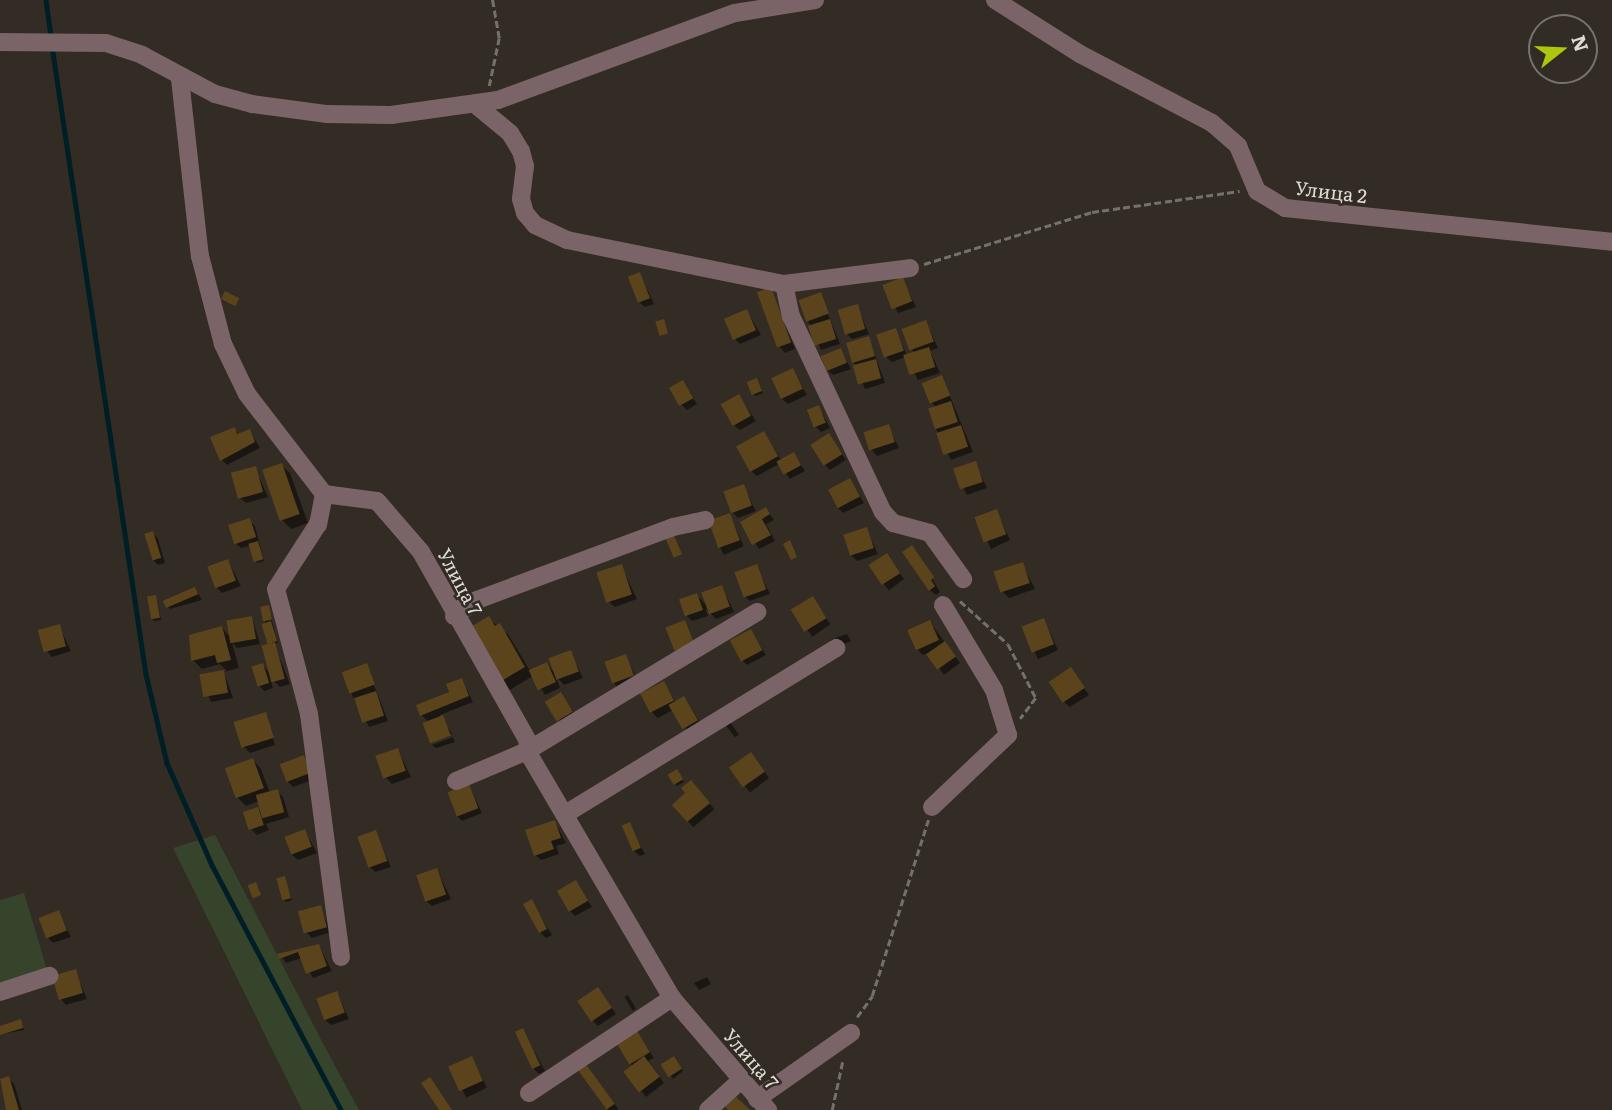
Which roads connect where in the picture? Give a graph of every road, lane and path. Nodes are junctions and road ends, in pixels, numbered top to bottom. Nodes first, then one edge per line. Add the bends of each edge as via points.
1 (492, 0) edge
2 (815, 0) edge
3 (995, 0) edge
4 (0, 42) edge
5 (180, 79) junction
6 (481, 104) junction
7 (1237, 191) dead end
8 (1612, 242) edge
9 (910, 268) joint
10 (784, 284) junction
11 (324, 494) junction
12 (705, 520) dead end
13 (963, 579) dead end
14 (949, 600) joint
15 (757, 612) dead end
16 (454, 615) junction
17 (836, 648) dead end
18 (1008, 734) junction
19 (527, 751) junction
20 (456, 781) dead end
21 (932, 807) joint
22 (567, 813) junction
23 (341, 957) dead end
24 (49, 976) dead end
25 (0, 992) edge
26 (672, 998) junction
27 (851, 1033) junction
28 (740, 1082) junction
29 (529, 1093) dead end
30 (762, 1104) edge
31 (708, 1110) edge
32 (832, 1110) edge

1 - 6 path via 499,38
2 - 6 street via 735,12
3 - 8 street, Улица 2 via 1080,54 1212,123 1238,146 1257,191 1285,208
4 - 5 street via 82,41 134,52
5 - 6 street via 252,104 327,114 391,115
5 - 11 street via 201,256 223,344 247,394
6 - 10 street via 516,141 525,166 521,199 535,225 567,240
7 - 9 path via 1092,212
9 - 10 street
10 - 13 street via 791,316 883,512 893,523 930,533
11 - 16 street, Улица 7 via 377,501 421,552
11 - 23 street via 318,524 276,589 309,714
12 - 16 street via 673,527 477,600
14 - 18 street via 994,690
14 - 18 path via 1008,644 1036,698
15 - 19 street
16 - 19 street, Улица 7 via 528,741
17 - 22 street
18 - 21 street
19 - 20 street
19 - 22 street, Улица 7
21 - 27 path via 872,996
22 - 26 street, Улица 7
24 - 25 street
26 - 28 street, Улица 7
26 - 29 street
27 - 30 street
27 - 32 path
28 - 30 street, Улица 7
28 - 31 street

